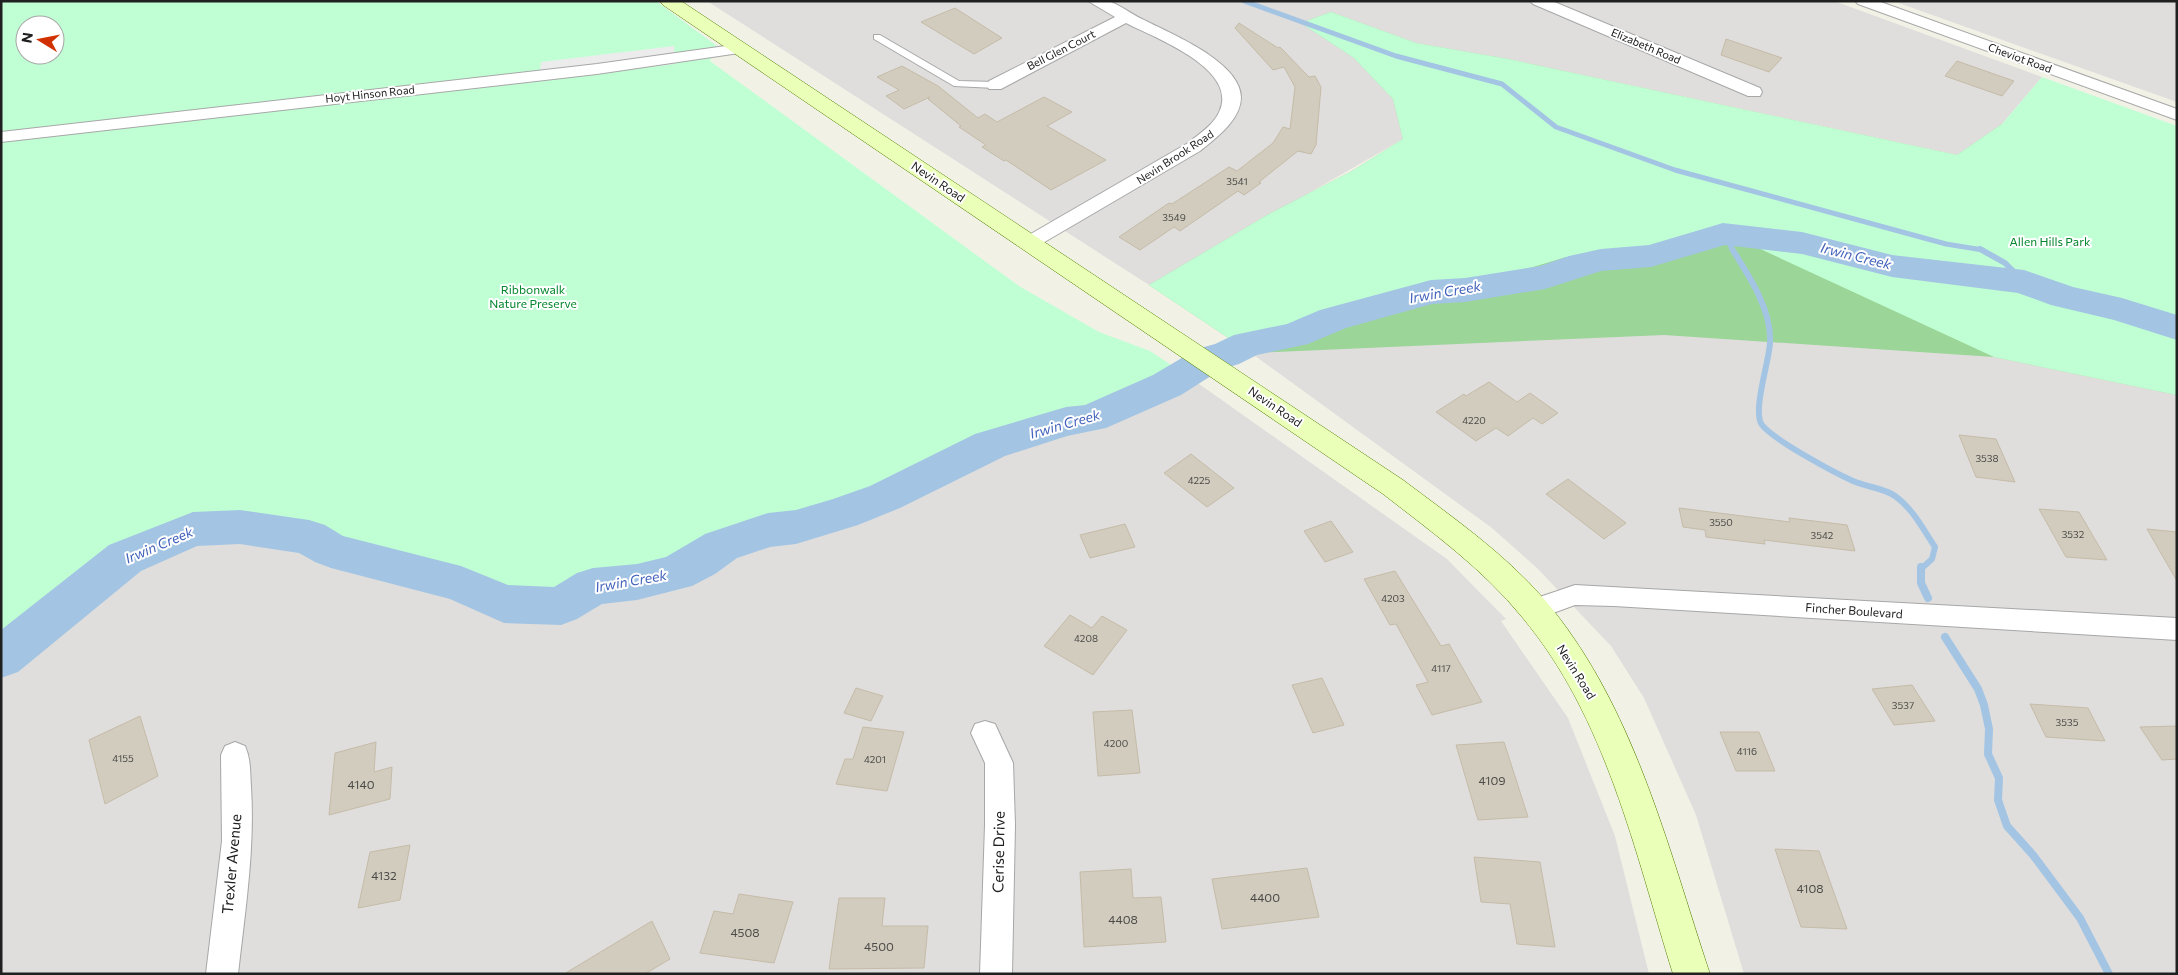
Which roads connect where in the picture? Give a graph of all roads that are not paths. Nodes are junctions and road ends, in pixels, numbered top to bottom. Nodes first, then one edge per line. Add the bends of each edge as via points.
1 (669, 1) edge
2 (1096, 1) edge
3 (1538, 1) edge
4 (1863, 1) edge
5 (1127, 18) junction
6 (877, 37) dead end
7 (740, 49) junction
8 (995, 84) joint
9 (1754, 92) dead end
10 (2177, 115) edge
11 (1, 137) edge
12 (1029, 243) junction
13 (1534, 609) junction
14 (2177, 629) edge
15 (985, 733) dead end
16 (235, 755) dead end
17 (222, 974) edge
18 (996, 974) edge
19 (1692, 974) edge

1 - 7 main road, Nevin Road
2 - 5 street, Nevin Brook Road
3 - 9 street, Elizabeth Road
4 - 10 street, Cheviot Road
5 - 8 street, Bell Glen Court
5 - 12 street, Nevin Brook Road via 1196,53 1216,67 1232,93 1230,111 1217,129 1194,147
6 - 8 lane via 957,84
7 - 11 street, Hoyt Hinson Road
7 - 12 main road, Nevin Road
12 - 13 main road, Nevin Road via 1393,487 1461,538 1512,584
13 - 14 street, Fincher Boulevard via 1574,595 1614,596
13 - 19 main road, Nevin Road via 1574,665 1612,736
15 - 18 street, Cerise Drive via 998,763 1000,825
16 - 17 street, Trexler Avenue via 237,841

